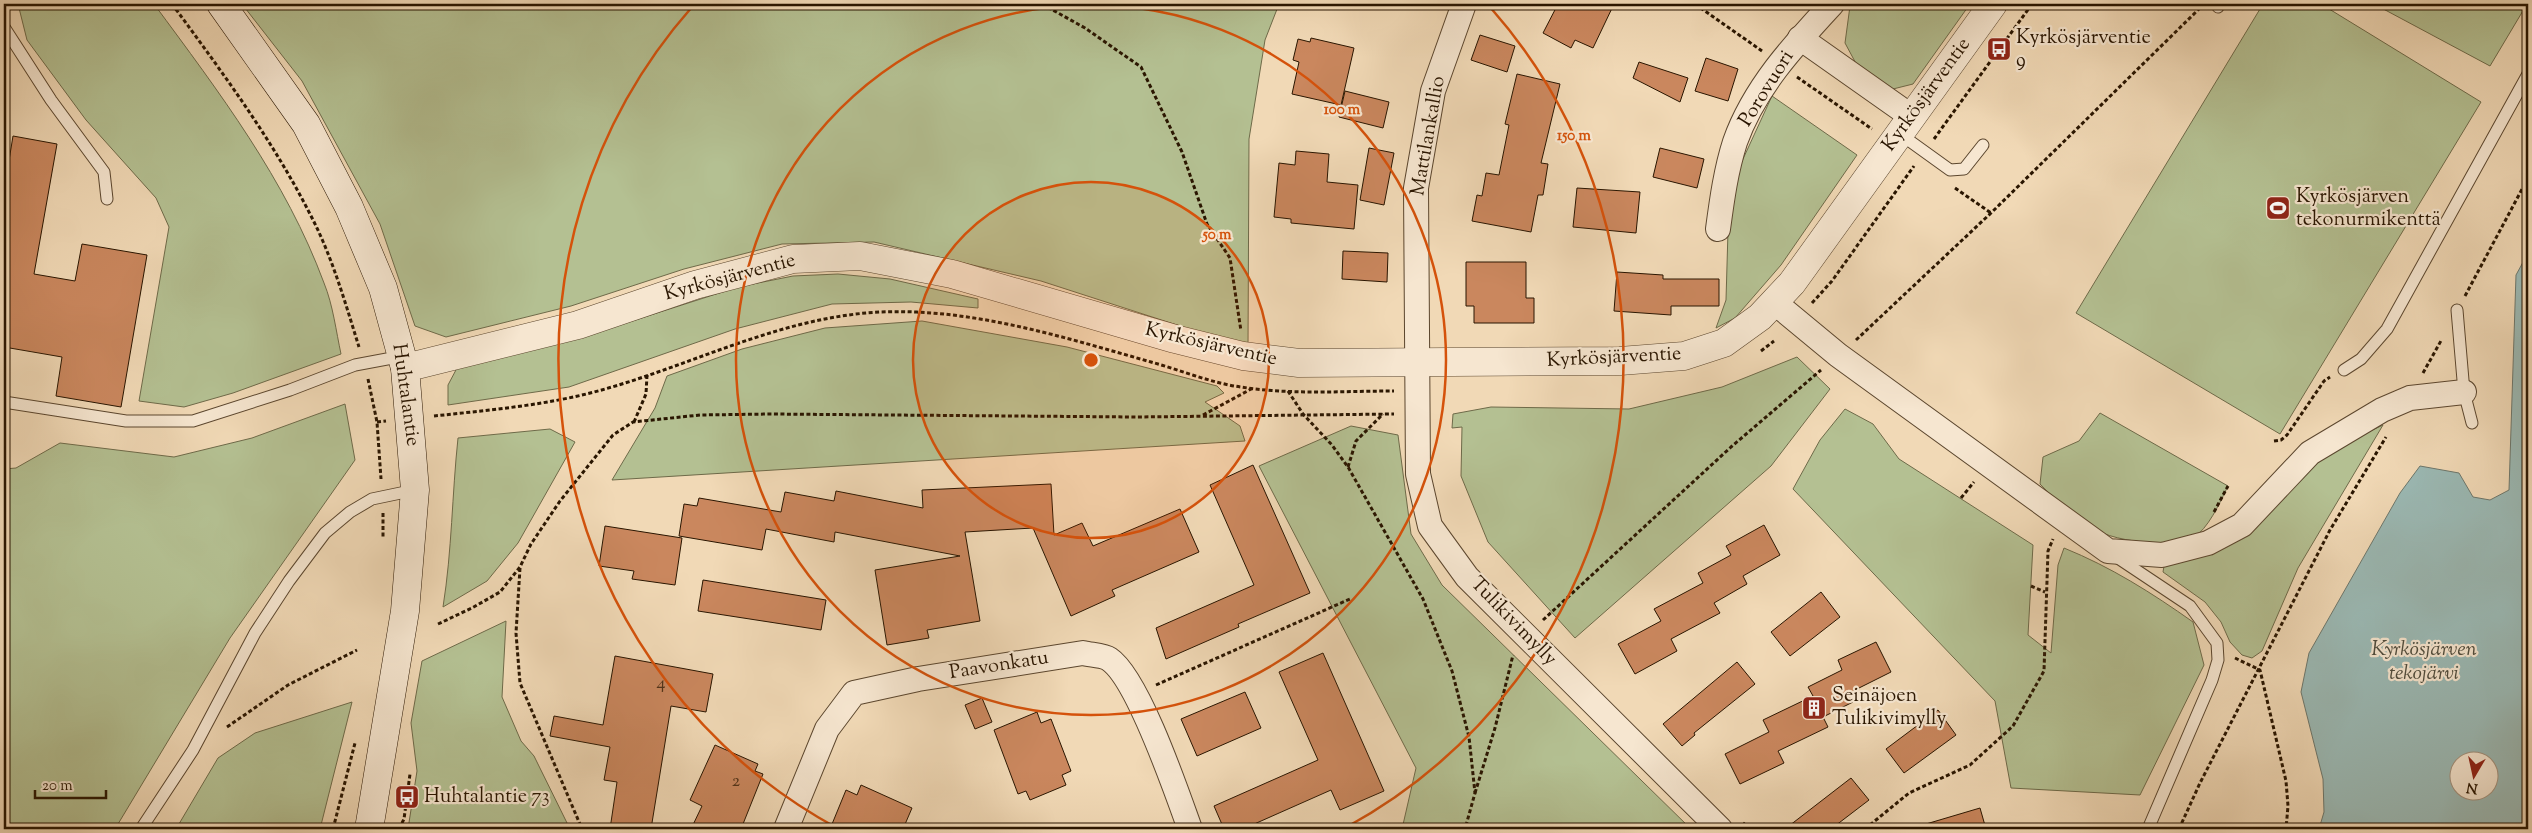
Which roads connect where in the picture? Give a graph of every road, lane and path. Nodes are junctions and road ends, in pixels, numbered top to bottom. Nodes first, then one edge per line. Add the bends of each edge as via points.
1 (172, 4) edge
2 (221, 4) edge
3 (1042, 4) edge
4 (1464, 4) edge
5 (1695, 4) edge
6 (1832, 4) edge
7 (1993, 4) edge
8 (2032, 4) edge
9 (2204, 4) edge
10 (4, 27) edge
11 (1800, 38) junction
12 (1779, 64) junction
13 (2528, 74) edge
14 (1906, 126) junction
15 (1983, 145) dead end
16 (1925, 152) junction
17 (2528, 178) edge
18 (108, 199) dead end
19 (1718, 229) dead end
20 (1774, 302) junction
21 (2457, 310) junction
22 (1796, 320) junction
23 (1760, 351) dead end
24 (1838, 355) junction
25 (1243, 356) junction
26 (1417, 361) junction
27 (404, 362) junction
28 (365, 363) junction
29 (2344, 370) joint
30 (647, 375) junction
31 (1254, 388) junction
32 (1417, 390) junction
33 (1288, 391) junction
34 (2464, 392) junction
35 (2410, 398) junction
36 (4, 402) edge
37 (1303, 414) junction
38 (1383, 414) junction
39 (1417, 414) junction
40 (1203, 416) junction
41 (410, 419) junction
42 (377, 422) junction
43 (633, 422) junction
44 (2472, 423) dead end
45 (2390, 431) dead end
46 (2274, 440) dead end
47 (1348, 467) junction
48 (415, 490) junction
49 (382, 497) junction
50 (2063, 518) junction
51 (383, 541) dead end
52 (2108, 551) junction
53 (520, 568) junction
54 (2031, 586) dead end
55 (2045, 592) junction
56 (1350, 599) dead end
57 (1537, 611) dead end
58 (1544, 618) junction
59 (438, 624) dead end
60 (1551, 625) dead end
61 (1526, 637) junction
62 (2217, 649) junction
63 (357, 650) dead end
64 (2260, 670) junction
65 (1135, 694) junction
66 (226, 727) dead end
67 (356, 741) dead end
68 (410, 774) dead end
69 (1475, 793) junction
70 (1743, 822) dead end
71 (141, 829) edge
72 (334, 829) edge
73 (369, 829) edge
74 (400, 829) edge
75 (582, 829) edge
76 (786, 829) edge
77 (1190, 829) edge
78 (1465, 829) edge
79 (1720, 829) edge
80 (1750, 829) edge
81 (1865, 829) edge
82 (2148, 829) edge
83 (2179, 829) edge
84 (2286, 829) edge

1 - 28 path via 248,108 311,215 339,280
2 - 27 street, Huhtalantie via 306,124 348,207 383,288
3 - 25 path via 1085,28 1141,67 1182,152 1207,224 1230,258
4 - 26 street, Mattilankallio via 1434,91 1416,188
5 - 12 path
6 - 11 street, Porovuori
7 - 14 street, Kyrkösjärventie
8 - 16 path
9 - 24 path via 1991,213
10 - 18 lane via 50,100 104,172
11 - 12 street, Porovuori
11 - 14 street, Porovuori
12 - 19 street, Porovuori via 1754,101 1736,141 1726,177
13 - 29 lane via 2387,329 2361,358
14 - 16 lane
14 - 20 street, Kyrkösjärventie via 1792,283
15 - 16 lane via 1964,169 1950,170
16 - 22 path via 1832,281
17 - 21 path
20 - 22 street
20 - 26 street, Kyrkösjärventie via 1760,317 1724,343 1684,356 1620,361
21 - 34 lane
21 - 35 path
22 - 23 path
22 - 24 street
24 - 50 street via 1946,424
24 - 58 path
25 - 26 street, Kyrkösjärventie via 1300,363
25 - 27 street, Kyrkösjärventie via 1166,337 952,274 860,256 792,259 695,285 578,325
26 - 32 street, Tulikivimylly
27 - 28 lane
27 - 41 street, Huhtalantie
28 - 36 lane via 193,421 126,421
28 - 42 path
29 - 46 path via 2324,381 2287,435 2281,440
30 - 31 path via 759,335 821,318 880,312 936,313 993,321 1078,341 1240,387
30 - 41 path via 604,390 553,400
30 - 43 path via 646,394
31 - 33 path
31 - 40 path
32 - 33 path
32 - 39 street, Tulikivimylly
33 - 37 path
34 - 35 street
34 - 44 lane
35 - 52 street via 2382,410 2310,453 2242,525 2208,543 2162,555
37 - 38 path
37 - 40 path
37 - 47 path via 1332,444
38 - 39 path
38 - 47 path via 1356,442
39 - 61 street, Tulikivimylly via 1418,474 1430,526 1467,576
40 - 43 path via 700,414
41 - 42 path
41 - 48 street, Huhtalantie
42 - 49 path
43 - 53 path via 613,435 560,500
45 - 64 path via 2330,530
47 - 69 path via 1423,599 1452,671 1469,737
48 - 49 lane
48 - 73 street, Huhtalantie via 406,611
49 - 51 path
49 - 71 lane via 350,512 325,533 289,581 255,632 193,750
50 - 52 street
50 - 55 path via 2048,551
52 - 62 lane via 2190,606 2217,643
53 - 59 path via 500,592
53 - 75 path via 516,633 520,683
54 - 55 path
55 - 81 path via 2044,671 2013,726 1970,765 1909,793
56 - 65 path
57 - 58 path
58 - 60 path
58 - 61 path
61 - 69 path via 1515,649 1510,664
61 - 79 street, Tulikivimylly
62 - 64 path
62 - 82 lane via 2218,660 2212,680
63 - 66 path via 288,685
64 - 83 path
64 - 84 path via 2286,782
65 - 76 street, Paavonkatu via 1128,679 1108,658 1082,653 918,679 854,693 827,729
65 - 77 street, Paavonkatu
67 - 72 path
68 - 74 path
69 - 78 path
70 - 80 path

